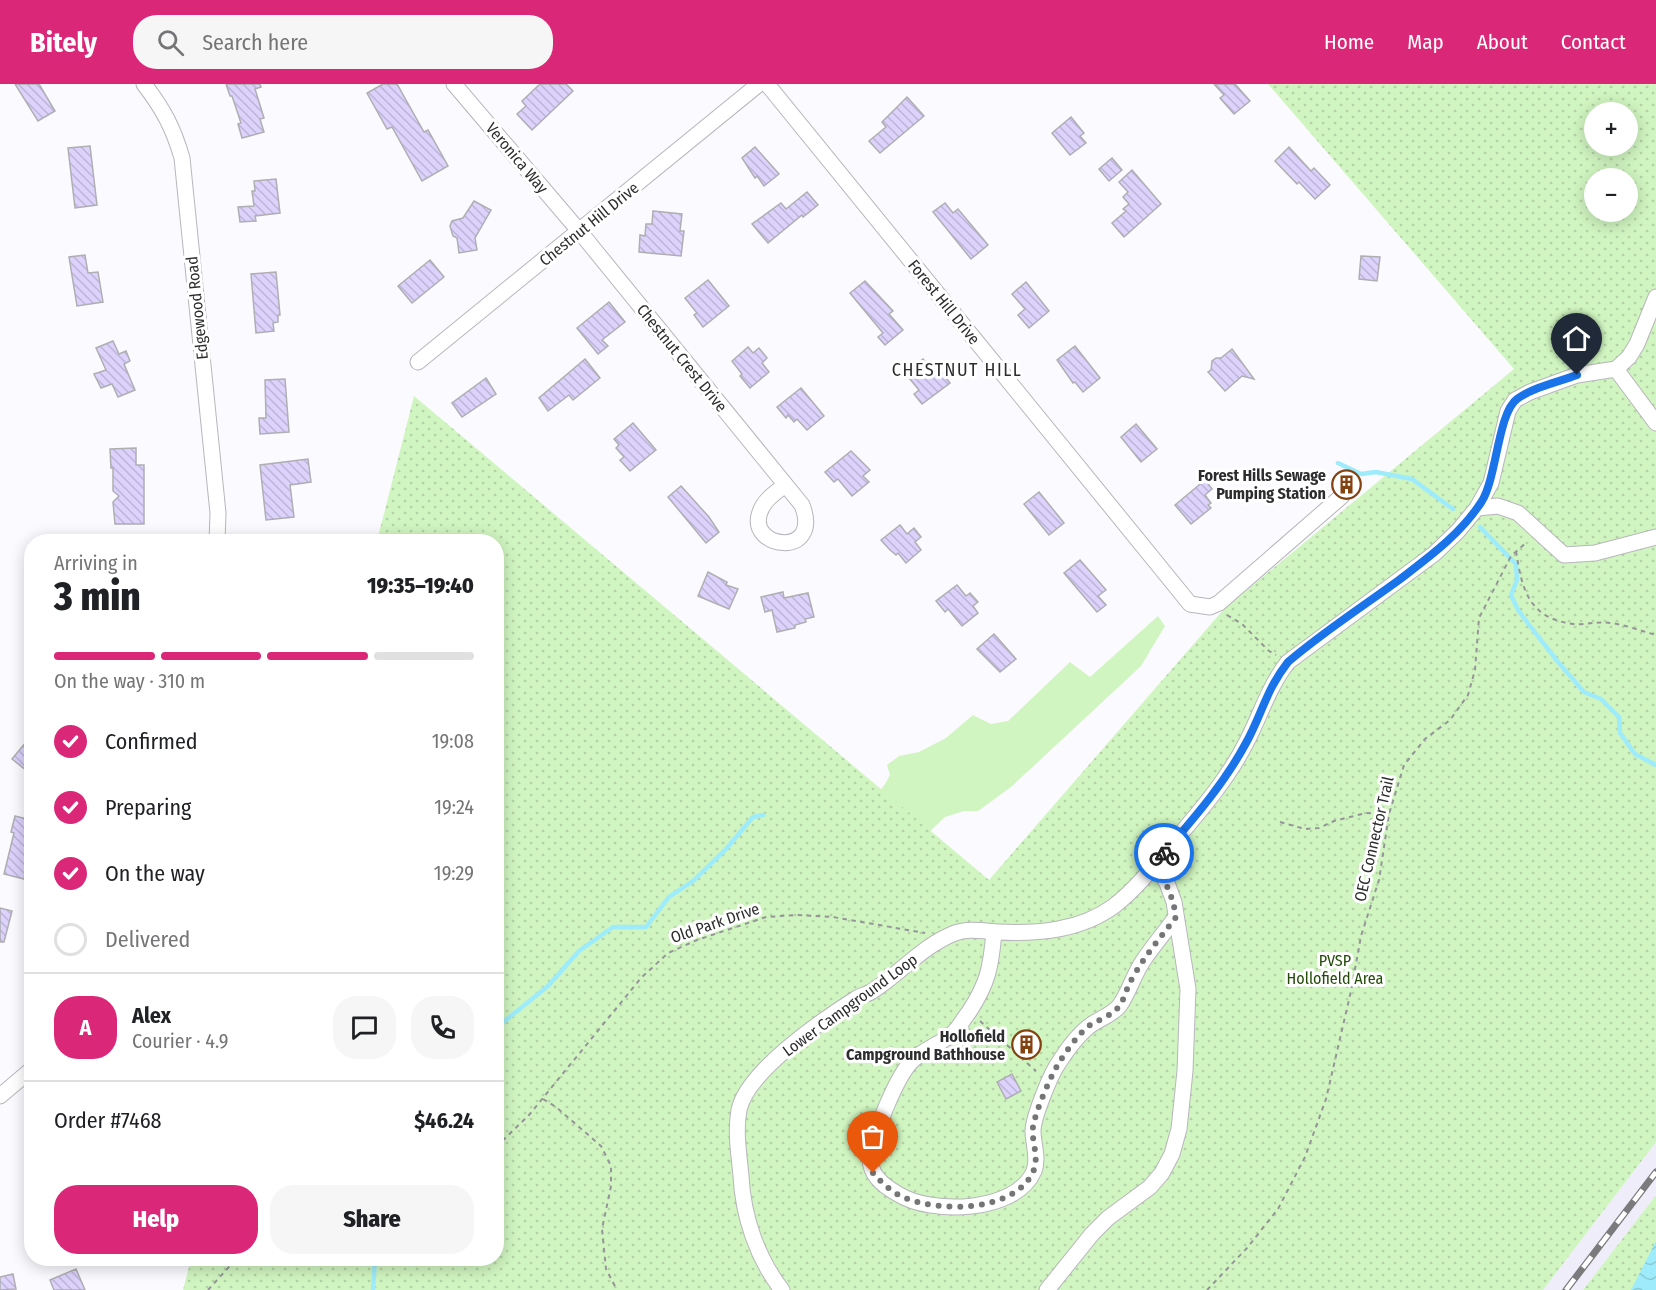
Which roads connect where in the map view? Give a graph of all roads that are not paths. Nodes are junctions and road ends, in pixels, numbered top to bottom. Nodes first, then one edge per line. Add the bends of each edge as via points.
1 (144, 84) edge
2 (454, 84) edge
3 (759, 84) edge
4 (767, 84) edge
5 (580, 232) junction
6 (1656, 297) edge
7 (418, 362) dead end
8 (1616, 369) junction
9 (1656, 423) edge
10 (785, 485) junction
11 (1342, 496) dead end
12 (1477, 508) junction
13 (217, 534) edge
14 (1656, 537) edge
15 (1155, 864) junction
16 (1176, 917) junction
17 (994, 932) junction
18 (24, 1076) edge
19 (0, 1096) edge
20 (782, 1290) edge
21 (1047, 1290) edge

1 - 13 street, Edgewood Road via 171,123 182,158
2 - 5 street, Veronica Way
3 - 5 street, Chestnut Hill Drive
4 - 11 street, Forest Hill Drive via 1190,604 1210,607 1219,603
5 - 7 street, Chestnut Hill Drive
5 - 10 street, Chestnut Crest Drive
6 - 8 street via 1638,344
8 - 9 street
8 - 12 street via 1577,375 1515,400 1508,411 1491,483
10 - 10 street, Chestnut Crest Drive via 802,505 806,527 799,538 776,543 767,538 758,518 766,501
12 - 14 street via 1498,506 1518,513 1564,555 1594,553
12 - 15 street via 1434,554 1288,662 1276,677 1248,741 1224,780
15 - 16 street via 1167,883
15 - 17 street via 1115,905 1093,919 1067,928
16 - 17 street via 1143,960 1120,1005 1088,1027 1054,1071 1033,1129 1033,1172 1014,1192 1001,1199 976,1206 926,1204 901,1196 884,1185 869,1165 871,1151 910,1063 955,1031 983,990 991,969
16 - 21 street via 1188,989 1185,1071 1179,1129 1172,1154 1150,1187 1092,1234
17 - 20 street, Lower Campground Loop via 956,933 930,946 872,992 819,1024 775,1060 745,1096 737,1138 742,1198 762,1256
18 - 19 street

